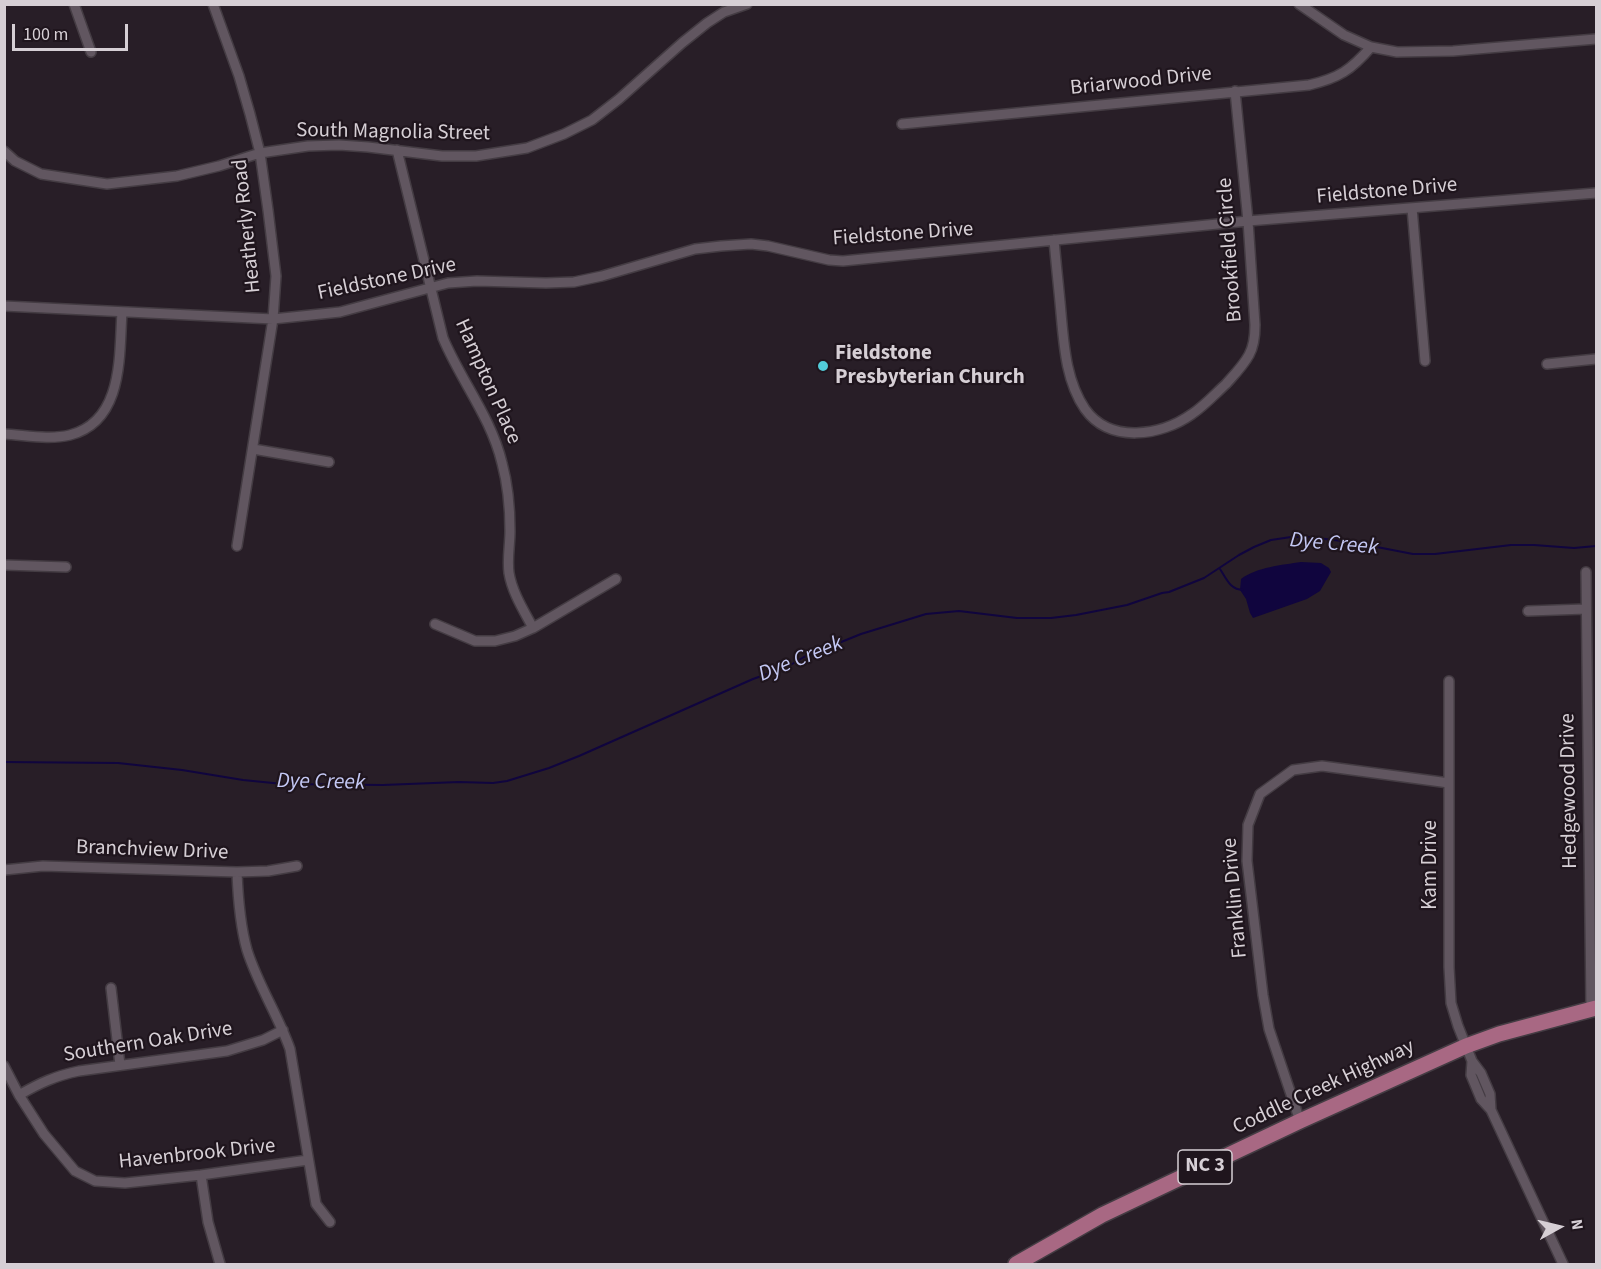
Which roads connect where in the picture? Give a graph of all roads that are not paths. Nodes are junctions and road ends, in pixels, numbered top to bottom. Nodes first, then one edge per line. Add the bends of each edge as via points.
1 (74, 4) edge
2 (213, 4) edge
3 (747, 4) edge
4 (1299, 4) edge
5 (1596, 39) edge
6 (1371, 47) junction
7 (91, 52) dead end
8 (1235, 91) junction
9 (902, 124) dead end
10 (397, 150) junction
11 (4, 151) edge
12 (260, 153) junction
13 (1596, 194) edge
14 (1412, 208) junction
15 (1248, 221) junction
16 (1054, 240) junction
17 (431, 286) junction
18 (4, 306) edge
19 (122, 312) junction
20 (273, 319) junction
21 (1596, 359) edge
22 (1425, 361) dead end
23 (1547, 364) dead end
24 (4, 434) edge
25 (253, 449) junction
26 (329, 462) dead end
27 (237, 546) dead end
28 (4, 565) edge
29 (66, 567) dead end
30 (1586, 572) dead end
31 (616, 579) dead end
32 (1586, 609) junction
33 (1528, 610) dead end
34 (435, 624) dead end
35 (533, 628) junction
36 (1449, 681) dead end
37 (1449, 783) junction
38 (297, 866) dead end
39 (4, 870) edge
40 (237, 872) junction
41 (111, 988) dead end
42 (1594, 1009) edge
43 (283, 1030) junction
44 (1469, 1053) junction
45 (120, 1065) junction
46 (4, 1066) edge
47 (19, 1095) junction
48 (1300, 1121) junction
49 (308, 1160) junction
50 (201, 1175) junction
51 (330, 1222) dead end
52 (220, 1264) edge
53 (1016, 1264) edge
54 (1563, 1264) edge

1 - 7 street
2 - 12 street, Heatherly Road via 239,75
3 - 10 street, South Magnolia Street via 707,23 620,99 564,135 527,148 476,156
4 - 6 street via 1344,35
5 - 6 street via 1413,52
6 - 8 street, Briarwood Drive via 1346,72 1328,81
8 - 9 street, Briarwood Drive
8 - 15 street, Brookfield Circle
10 - 12 street, South Magnolia Street via 339,145
10 - 17 street, Hampton Place
11 - 12 street, South Magnolia Street via 41,174 107,184 177,176
12 - 20 street, Heatherly Road via 276,276
13 - 14 street, Fieldstone Drive
14 - 15 street, Fieldstone Drive
14 - 22 street
15 - 16 street, Fieldstone Drive
15 - 16 street, Brookfield Circle via 1256,325 1249,354 1241,368 1191,415 1169,427 1145,433 1121,432 1102,425 1076,394 1065,355
16 - 17 street, Fieldstone Drive via 843,261 768,246 731,245 695,249 574,282 470,281
17 - 20 street, Fieldstone Drive via 340,312
17 - 35 street, Hampton Place via 443,338 489,424 501,459 509,508 509,574
18 - 19 street, Fieldstone Drive
19 - 20 street, Fieldstone Drive
19 - 24 street via 117,379 102,415 70,435
20 - 25 street, Heatherly Road
21 - 23 street
25 - 26 street
25 - 27 street, Heatherly Road
28 - 29 street
30 - 32 street, Hedgewood Drive
31 - 35 street
32 - 33 street
32 - 42 street, Hedgewood Drive
34 - 35 street via 475,641 505,639
36 - 37 street, Kam Drive
37 - 44 street, Kam Drive via 1451,1003
37 - 48 street, Franklin Drive via 1322,766 1293,770 1260,795 1248,825 1247,861 1263,995 1269,1029
38 - 40 street, Branchview Drive
39 - 40 street, Branchview Drive via 44,866
40 - 43 street via 247,951
41 - 45 street
42 - 44 main road, Coddle Creek Highway / NC 3 via 1499,1034
43 - 45 street, Southern Oak Drive via 227,1051
43 - 49 street via 290,1049
44 - 48 main road, Coddle Creek Highway / NC 3
44 - 54 street, Kam Drive via 1481,1072 1490,1094 1491,1110
45 - 47 street, Southern Oak Drive via 58,1075
46 - 47 street, Havenbrook Drive
47 - 50 street, Havenbrook Drive via 75,1172 95,1181 124,1183
48 - 53 main road, Coddle Creek Highway / NC 3 via 1102,1215
49 - 50 street, Havenbrook Drive
49 - 51 street via 316,1204
50 - 52 street

